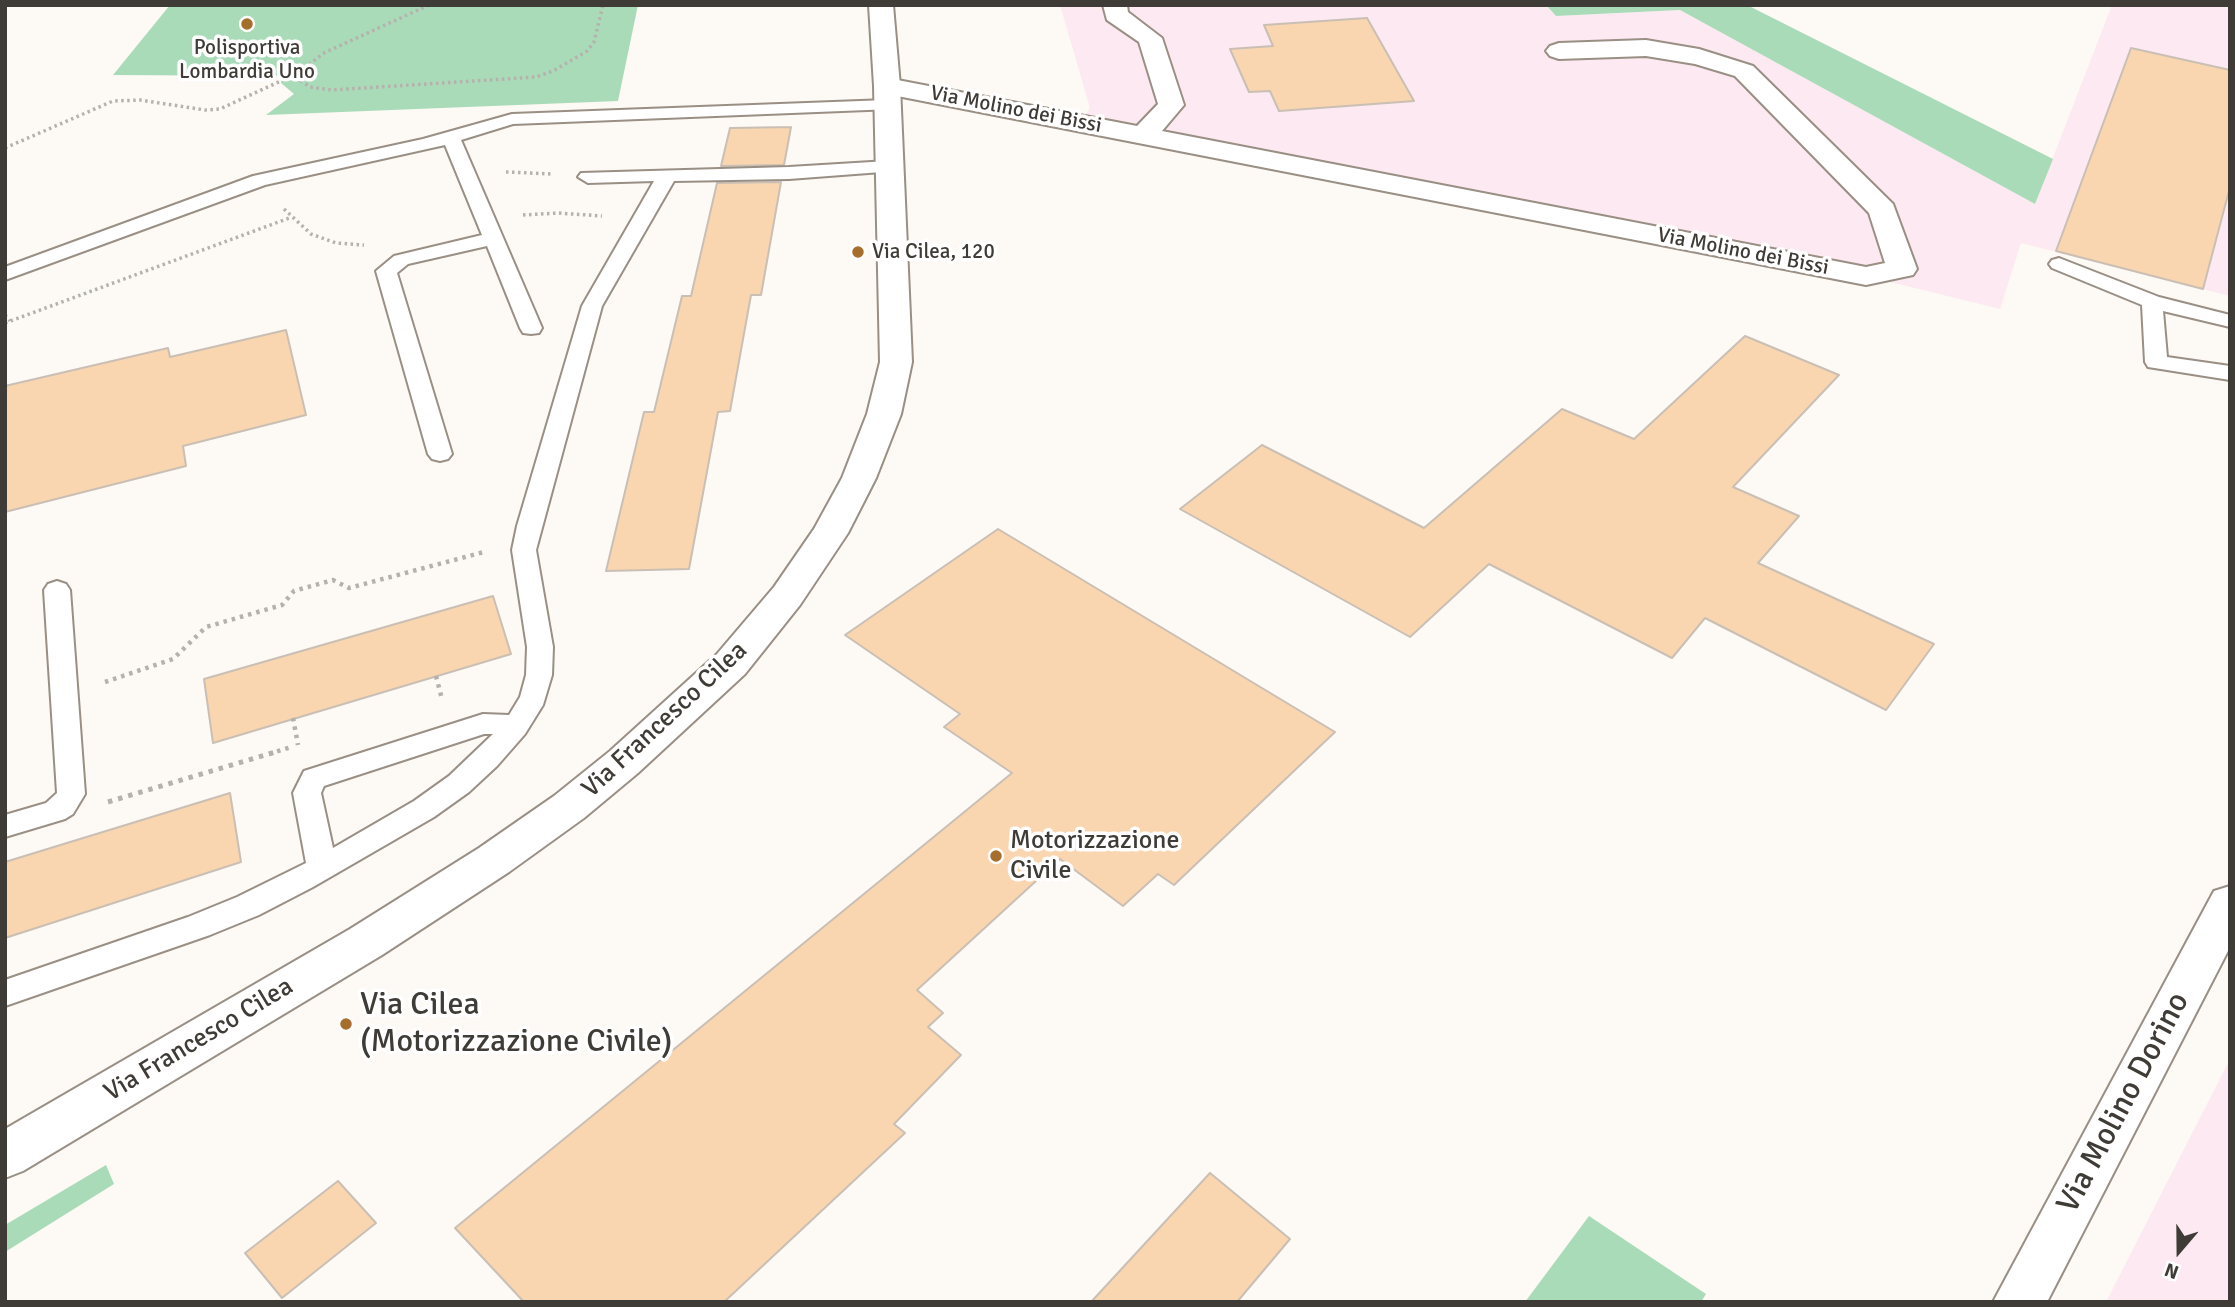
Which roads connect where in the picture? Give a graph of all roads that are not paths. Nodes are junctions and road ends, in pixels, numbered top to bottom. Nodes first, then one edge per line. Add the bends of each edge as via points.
1 (881, 5) edge
2 (1115, 5) edge
3 (1559, 51) dead end
4 (887, 95) junction
5 (1145, 134) junction
6 (451, 137) junction
7 (888, 167) junction
8 (667, 176) junction
9 (588, 177) road end
10 (490, 230) junction
11 (2059, 264) dead end
12 (5, 274) edge
13 (2152, 302) junction
14 (2230, 321) edge
15 (531, 328) dead end
16 (2230, 373) edge
17 (440, 454) dead end
18 (57, 590) dead end
19 (515, 727) junction
20 (5, 826) edge
21 (322, 868) junction
22 (2230, 904) edge
23 (5, 993) edge
24 (5, 1155) edge
25 (2018, 1302) edge

1 - 4 street, Via Francesco Cilea
2 - 5 street via 1116,15 1150,38 1171,105
3 - 5 street, Via Molino dei Bissi via 1646,48 1744,71 1883,211 1902,269 1866,276
4 - 5 street, Via Molino dei Bissi
4 - 6 lane via 525,117
4 - 7 street, Via Francesco Cilea
6 - 10 lane
6 - 12 lane via 254,183
7 - 8 lane
7 - 24 street, Via Francesco Cilea via 897,335 884,414 859,478 830,533 749,644 624,762 495,860 355,949
8 - 9 lane
8 - 19 lane via 592,306 526,541 525,570 540,646 539,675 533,698
10 - 15 lane
10 - 17 lane via 394,263 385,275
11 - 13 lane
13 - 14 lane
13 - 16 lane via 2156,362
18 - 20 lane via 71,793 55,811
19 - 21 lane via 459,784
19 - 21 lane via 483,724 314,779 307,793
21 - 23 lane via 199,926
22 - 25 street, Via Molino Dorino

